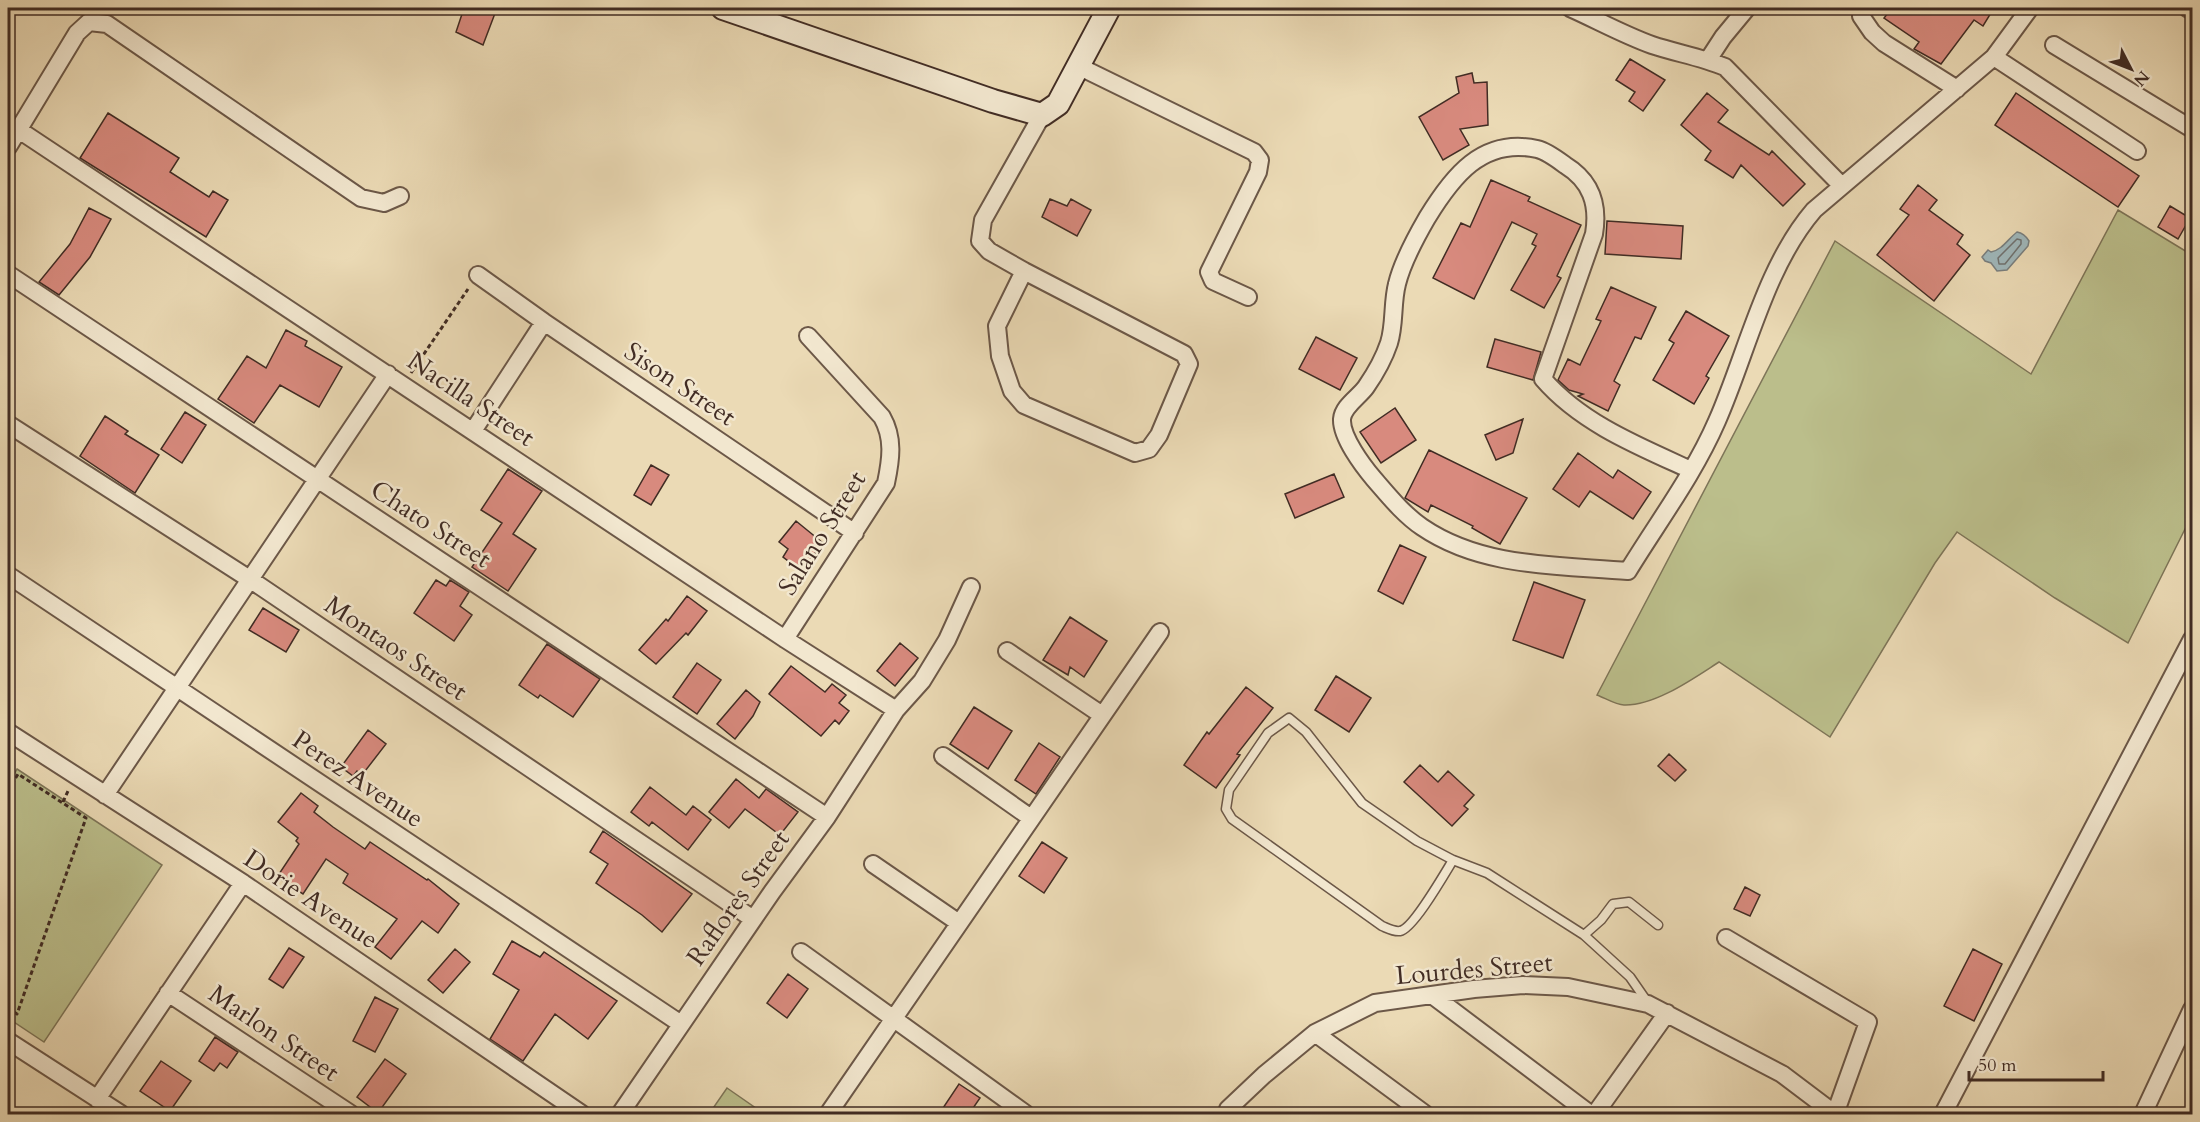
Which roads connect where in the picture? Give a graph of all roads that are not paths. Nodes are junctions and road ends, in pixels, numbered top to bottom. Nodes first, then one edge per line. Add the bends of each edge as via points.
1 (723, 8) edge
2 (1109, 8) edge
3 (1570, 8) edge
4 (1747, 8) edge
5 (1863, 8) edge
6 (2030, 8) edge
7 (2187, 8) edge
8 (2193, 11) edge
9 (2054, 45) dead end
10 (1994, 57) junction
11 (1708, 60) junction
12 (1078, 66) junction
13 (1957, 89) junction
14 (1042, 115) junction
15 (2193, 129) edge
16 (19, 130) junction
17 (8, 147) edge
18 (2137, 152) dead end
19 (1842, 186) junction
20 (400, 196) dead end
21 (1024, 271) junction
22 (8, 274) edge
23 (478, 275) road end
24 (1248, 297) dead end
25 (544, 322) junction
26 (808, 336) dead end
27 (388, 374) junction
28 (8, 424) edge
29 (473, 431) junction
30 (1691, 470) junction
31 (318, 480) junction
32 (855, 533) junction
33 (8, 574) edge
34 (250, 580) junction
35 (971, 587) dead end
36 (1160, 632) dead end
37 (784, 639) junction
38 (2193, 639) edge
39 (1007, 651) dead end
40 (176, 688) junction
41 (896, 710) junction
42 (1102, 715) junction
43 (8, 732) edge
44 (943, 756) dead end
45 (105, 795) junction
46 (827, 817) junction
47 (1031, 818) junction
48 (1453, 860) junction
49 (873, 864) dead end
50 (243, 883) junction
51 (753, 919) junction
52 (959, 923) junction
53 (1658, 925) dead end
54 (1584, 935) junction
55 (1726, 938) dead end
56 (801, 952) dead end
57 (168, 993) junction
58 (1432, 995) junction
59 (1648, 1004) junction
60 (2193, 1009) edge
61 (1666, 1013) junction
62 (893, 1018) junction
63 (681, 1024) junction
64 (1315, 1033) junction
65 (8, 1041) edge
66 (97, 1100) junction
67 (1232, 1112) edge
68 (121, 1114) edge
69 (351, 1114) edge
70 (582, 1114) edge
71 (620, 1114) edge
72 (828, 1114) edge
73 (1026, 1114) edge
74 (1425, 1114) edge
75 (1593, 1114) edge
76 (1835, 1114) edge
77 (1943, 1114) edge
78 (2143, 1114) edge

1 - 14 street
2 - 12 street
3 - 11 street via 1649,44
4 - 11 street
5 - 13 street via 1861,16 1878,38
6 - 10 street
7 - 8 street
9 - 15 street
10 - 13 street
10 - 18 street
11 - 19 street via 1725,67
12 - 14 street via 1058,104
12 - 24 street via 1254,152 1260,160 1209,272 1213,281
13 - 19 street
14 - 21 street via 983,220 980,241 989,251
16 - 17 street
16 - 20 street via 77,33 89,22 107,24 361,198 384,203
16 - 27 street, Nacilla Street
19 - 30 street via 1814,210 1783,254 1716,425
21 - 21 street via 1184,354 1189,364 1159,435 1149,449 1135,453 1024,405 1012,391 1000,356 997,326
22 - 31 street, Chato Street
23 - 25 street, Sison Street
25 - 29 street
25 - 32 street, Sison Street
26 - 32 street, Salano Street via 889,429 891,456 886,483
27 - 29 street, Nacilla Street
27 - 31 street
28 - 34 street, Montaos Street
29 - 37 street, Nacilla Street
30 - 30 street via 1628,571 1513,562 1480,555 1421,527 1361,464 1342,419 1365,388 1390,342 1397,284 1417,236 1454,178 1467,165 1497,149 1527,148 1538,149 1576,172 1591,193 1597,214 1594,234 1543,378 1568,405 1613,433
31 - 34 street
31 - 46 street, Chato Street
32 - 37 street, Salano Street
33 - 40 street, Perez Avenue
34 - 40 street
34 - 51 street, Montaos Street
35 - 41 street, Raflores Street via 947,640 922,681
36 - 42 street
37 - 41 street, Nacilla Street
38 - 77 street
39 - 42 street
40 - 45 street
40 - 63 street, Perez Avenue
41 - 46 street, Raflores Street
42 - 47 street
43 - 45 street, Dorie Avenue
44 - 47 street
45 - 50 street, Dorie Avenue
46 - 51 street, Raflores Street
47 - 52 street
48 - 48 lane via 1417,841 1362,803 1306,732 1289,718 1268,733 1228,790 1226,809 1232,819 1382,926 1397,932 1419,913
48 - 54 lane via 1487,873
49 - 52 street
50 - 57 street
50 - 70 street, Dorie Avenue
51 - 63 street, Raflores Street
52 - 62 street
53 - 54 lane via 1629,902 1613,904
54 - 59 lane via 1630,977
55 - 76 street via 1868,1022
56 - 62 street
57 - 66 street
57 - 69 street, Marlon Street
58 - 59 street, Lourdes Street via 1523,986 1568,987
58 - 64 street, Lourdes Street via 1375,1003
58 - 75 street
59 - 61 street, Lourdes Street
60 - 78 street
61 - 75 street
61 - 76 street, Lourdes Street via 1782,1074
62 - 72 street
62 - 73 street
63 - 71 street, Raflores Street
64 - 67 street, Lourdes Street via 1264,1075
64 - 74 street
65 - 66 street
66 - 68 street

